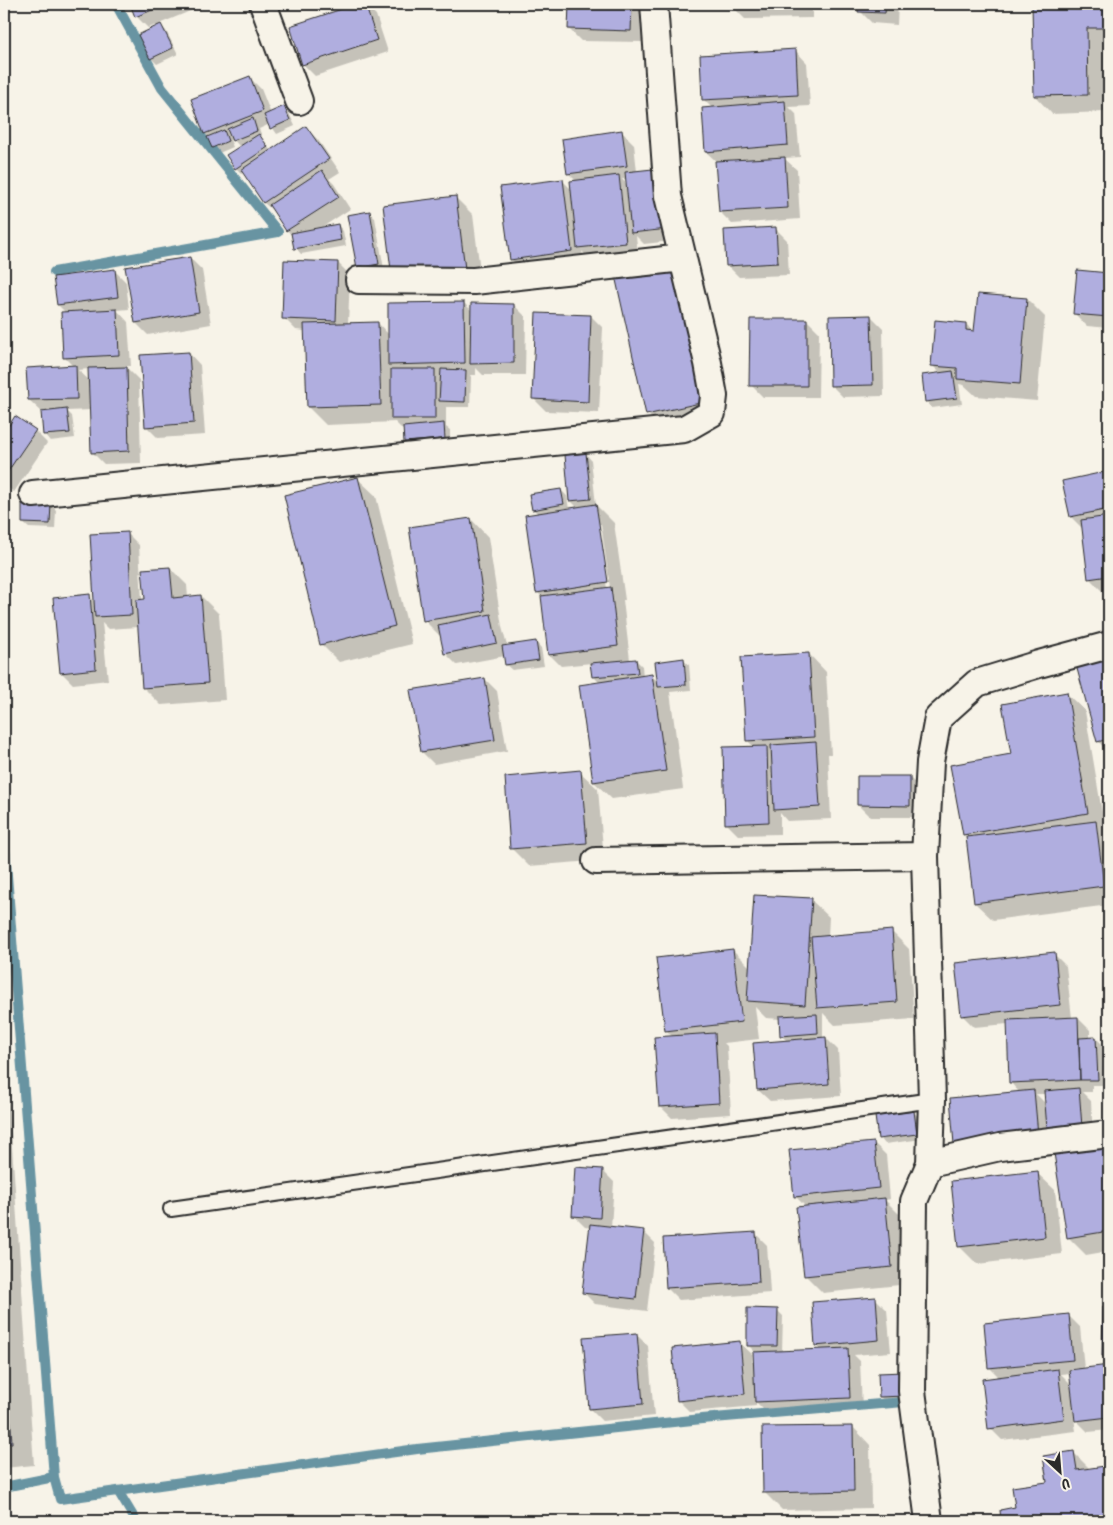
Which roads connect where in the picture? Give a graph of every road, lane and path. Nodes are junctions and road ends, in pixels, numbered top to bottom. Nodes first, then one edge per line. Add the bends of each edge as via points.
1 (263, 4) edge
2 (654, 4) edge
3 (299, 101) dead end
4 (683, 258) junction
5 (359, 280) dead end
6 (34, 494) dead end
7 (1109, 645) edge
8 (925, 856) junction
9 (596, 861) dead end
10 (932, 1100) junction
11 (1109, 1134) edge
12 (930, 1163) junction
13 (171, 1209) dead end
14 (928, 1521) edge

1 - 3 street
2 - 4 street via 668,196
4 - 5 street via 474,281
4 - 6 street via 714,396 712,414 684,429
7 - 8 street via 977,683 938,718 930,762
8 - 9 street
8 - 10 street
10 - 12 street
10 - 13 lane
11 - 12 street via 1000,1147
12 - 14 street via 914,1201 912,1381

